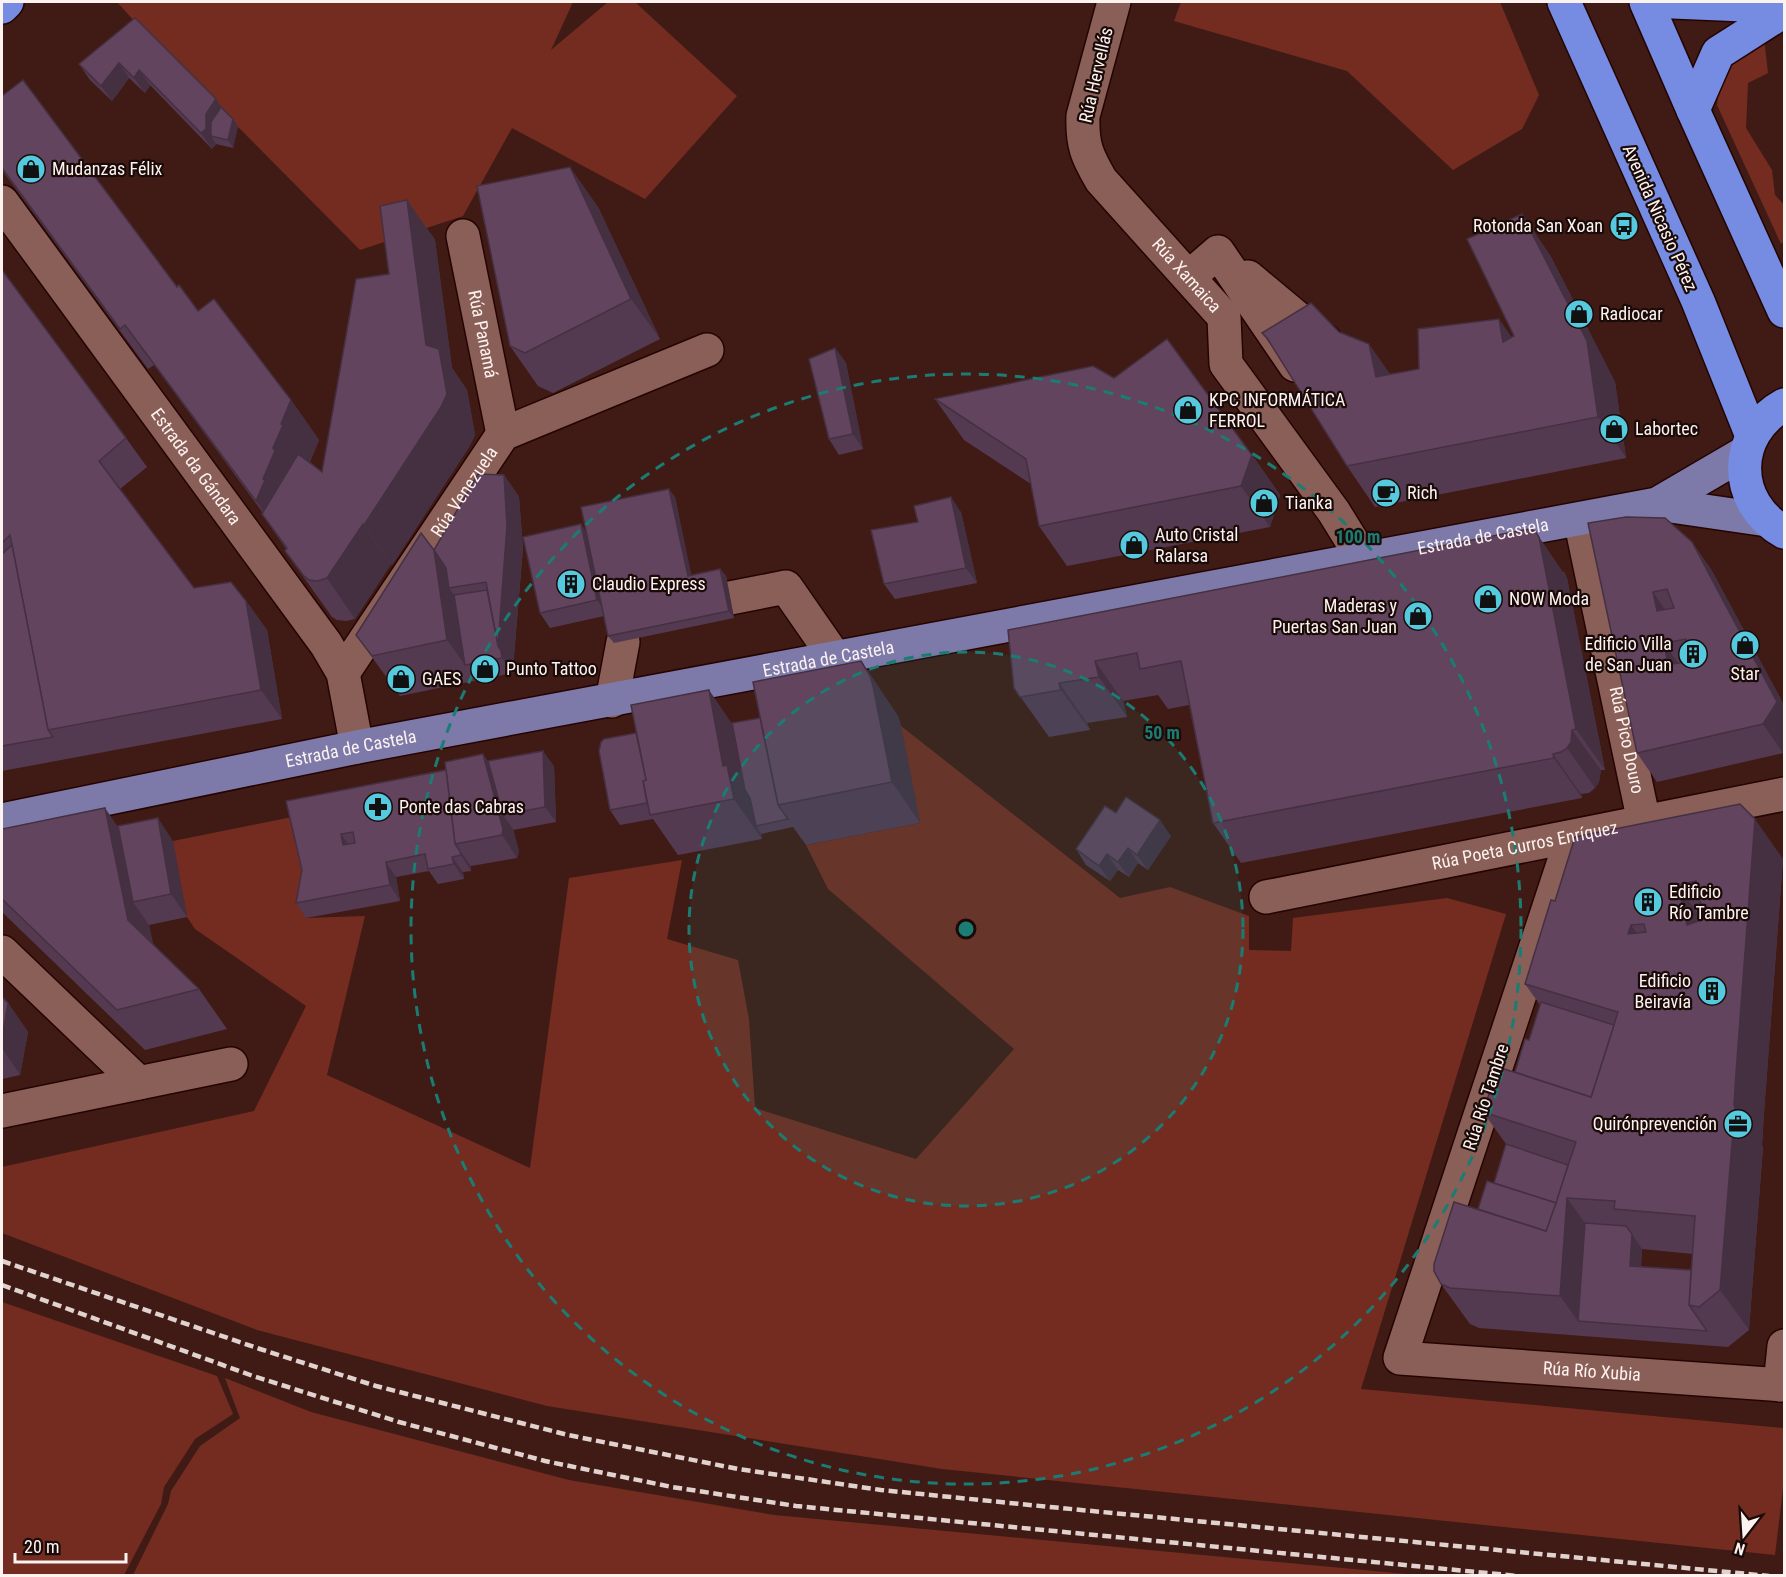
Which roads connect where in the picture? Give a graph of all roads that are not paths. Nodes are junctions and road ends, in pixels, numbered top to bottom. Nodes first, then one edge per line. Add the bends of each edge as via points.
1 (8, 2) edge
2 (1114, 2) edge
3 (1564, 2) edge
4 (1646, 2) edge
5 (1673, 2) edge
6 (2, 7) edge
7 (1785, 11) edge
8 (1693, 110) junction
9 (1101, 180) joint
10 (2, 202) edge
11 (463, 236) dead end
12 (1218, 252) junction
13 (1189, 277) junction
14 (1785, 311) edge
15 (1332, 347) edge
16 (707, 350) dead end
17 (1298, 368) edge
18 (1785, 405) edge
19 (503, 434) junction
20 (1749, 444) junction
21 (1657, 504) junction
22 (1580, 519) junction
23 (1776, 526) edge
24 (1363, 559) junction
25 (730, 598) dead end
26 (623, 642) edge
27 (836, 659) junction
28 (343, 673) junction
29 (612, 701) junction
30 (357, 747) junction
31 (1785, 794) edge
32 (2, 820) edge
33 (1644, 822) junction
34 (1572, 837) junction
35 (1266, 897) dead end
36 (2, 952) edge
37 (231, 1064) dead end
38 (139, 1083) junction
39 (2, 1111) edge
40 (1785, 1346) edge
41 (1400, 1358) joint
42 (1782, 1385) edge

1 - 6 highway
2 - 9 street, Rúa Hervellás via 1083,116 1087,156
3 - 20 highway, Avenida Nicasio Pérez via 1698,301
4 - 8 highway
5 - 7 highway
7 - 8 highway via 1718,53
8 - 14 highway
9 - 13 street, Rúa Xamaica
10 - 28 street, Estrada da Gándara via 326,644
11 - 19 street, Rúa Panamá
12 - 13 street
12 - 15 street
12 - 17 street
13 - 24 street, Rúa Xamaica via 1224,317 1226,364 1334,512
16 - 19 street, Rúa Venezuela
18 - 20 highway via 1765,418
19 - 28 street, Rúa Venezuela
20 - 21 main road
20 - 23 highway via 1744,471 1747,489 1755,506
21 - 22 main road, Estrada de Castela
21 - 23 main road
22 - 24 main road, Estrada de Castela
22 - 33 street, Rúa Pico Douro
24 - 27 main road, Estrada de Castela
25 - 27 street via 786,587
26 - 29 street
27 - 29 main road, Estrada de Castela
28 - 30 street, Estrada da Gándara
29 - 30 main road, Estrada de Castela
30 - 32 main road, Estrada de Castela
31 - 33 street, Rúa Poeta Curros Enríquez
33 - 34 street, Rúa Poeta Curros Enríquez
34 - 35 street, Rúa Poeta Curros Enríquez
34 - 41 street, Rúa Río Tambre
36 - 38 street
37 - 38 street
38 - 39 street
40 - 42 street
41 - 42 street, Rúa Río Xubia

